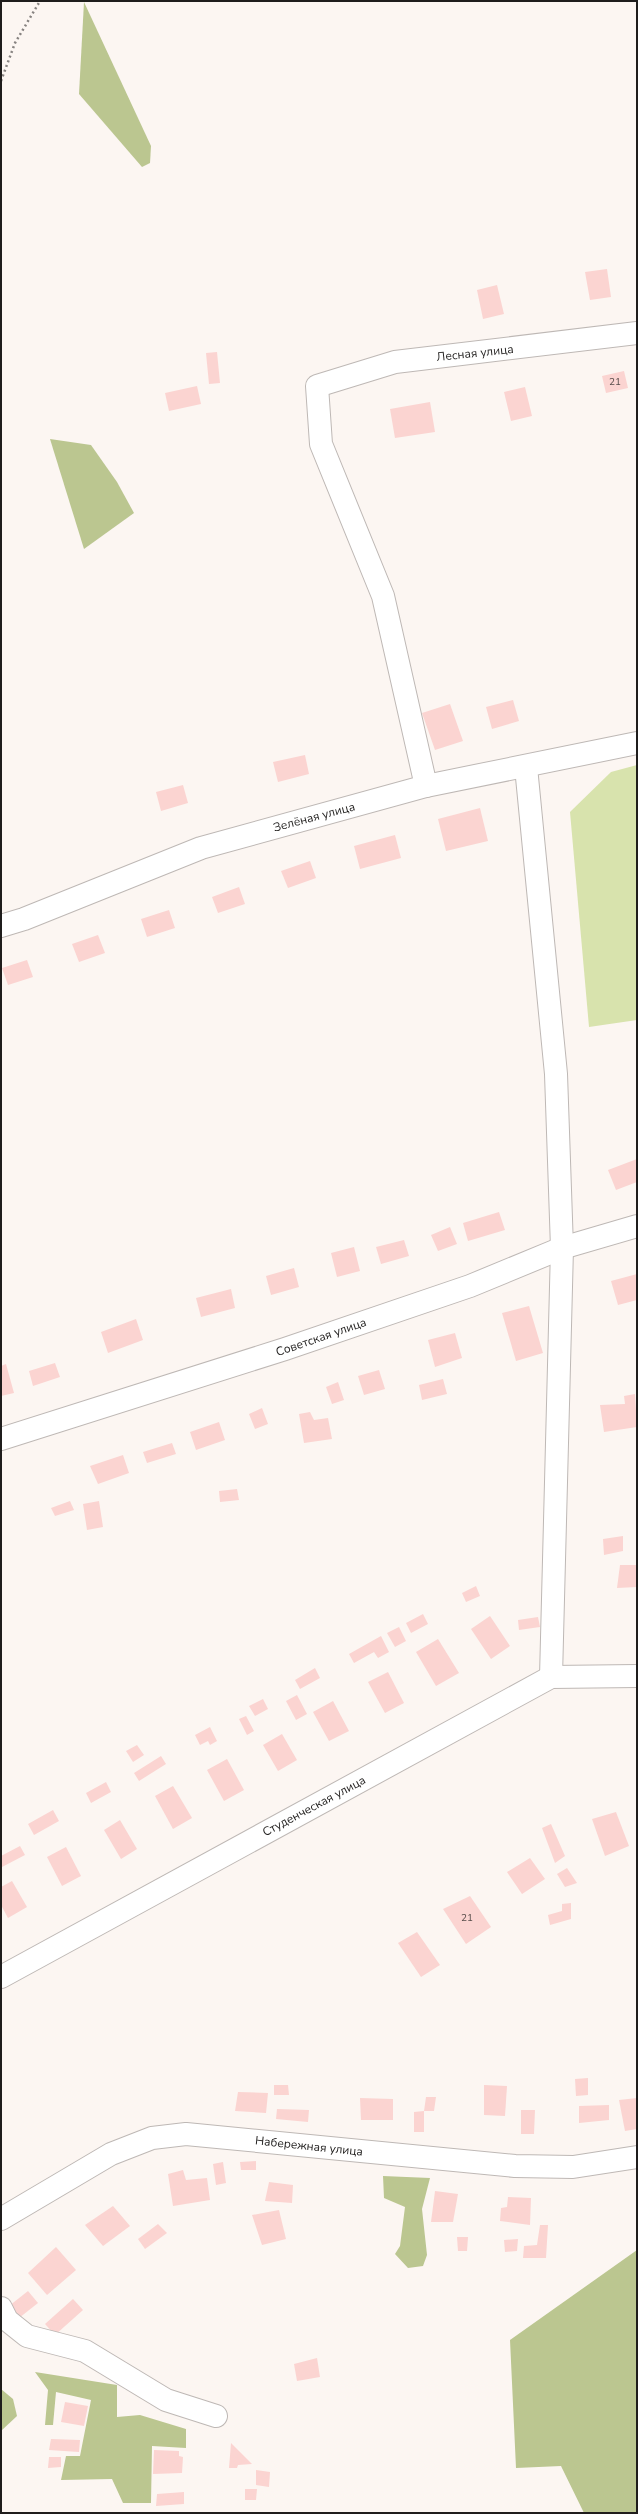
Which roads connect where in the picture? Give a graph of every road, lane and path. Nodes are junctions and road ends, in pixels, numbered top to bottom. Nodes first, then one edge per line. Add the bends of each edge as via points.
1 (40, 1) edge
2 (1, 81) edge
3 (637, 333) edge
4 (637, 743) edge
5 (526, 767) junction
6 (426, 786) junction
7 (1, 926) edge
8 (637, 1226) edge
9 (562, 1248) junction
10 (1, 1439) edge
11 (637, 1676) edge
12 (551, 1677) junction
13 (1, 1977) edge
14 (637, 2157) edge
15 (1, 2218) edge
16 (1, 2308) edge
17 (216, 2416) dead end

1 - 2 path via 15,43
3 - 6 street, Лесная улица via 395,362 317,386 321,444 383,596
4 - 5 street, Зелёная улица
5 - 6 street, Зелёная улица
5 - 9 street via 556,1074
6 - 7 street, Зелёная улица via 201,848
8 - 9 street, Советская улица
9 - 10 street, Советская улица via 470,1286 293,1347
9 - 12 street
11 - 12 street, Студенческая улица
12 - 13 street, Студенческая улица
14 - 15 street, Набережная улица via 573,2167 515,2166 186,2134 152,2138 111,2154
16 - 17 street via 7,2320 27,2336 85,2351 166,2400

